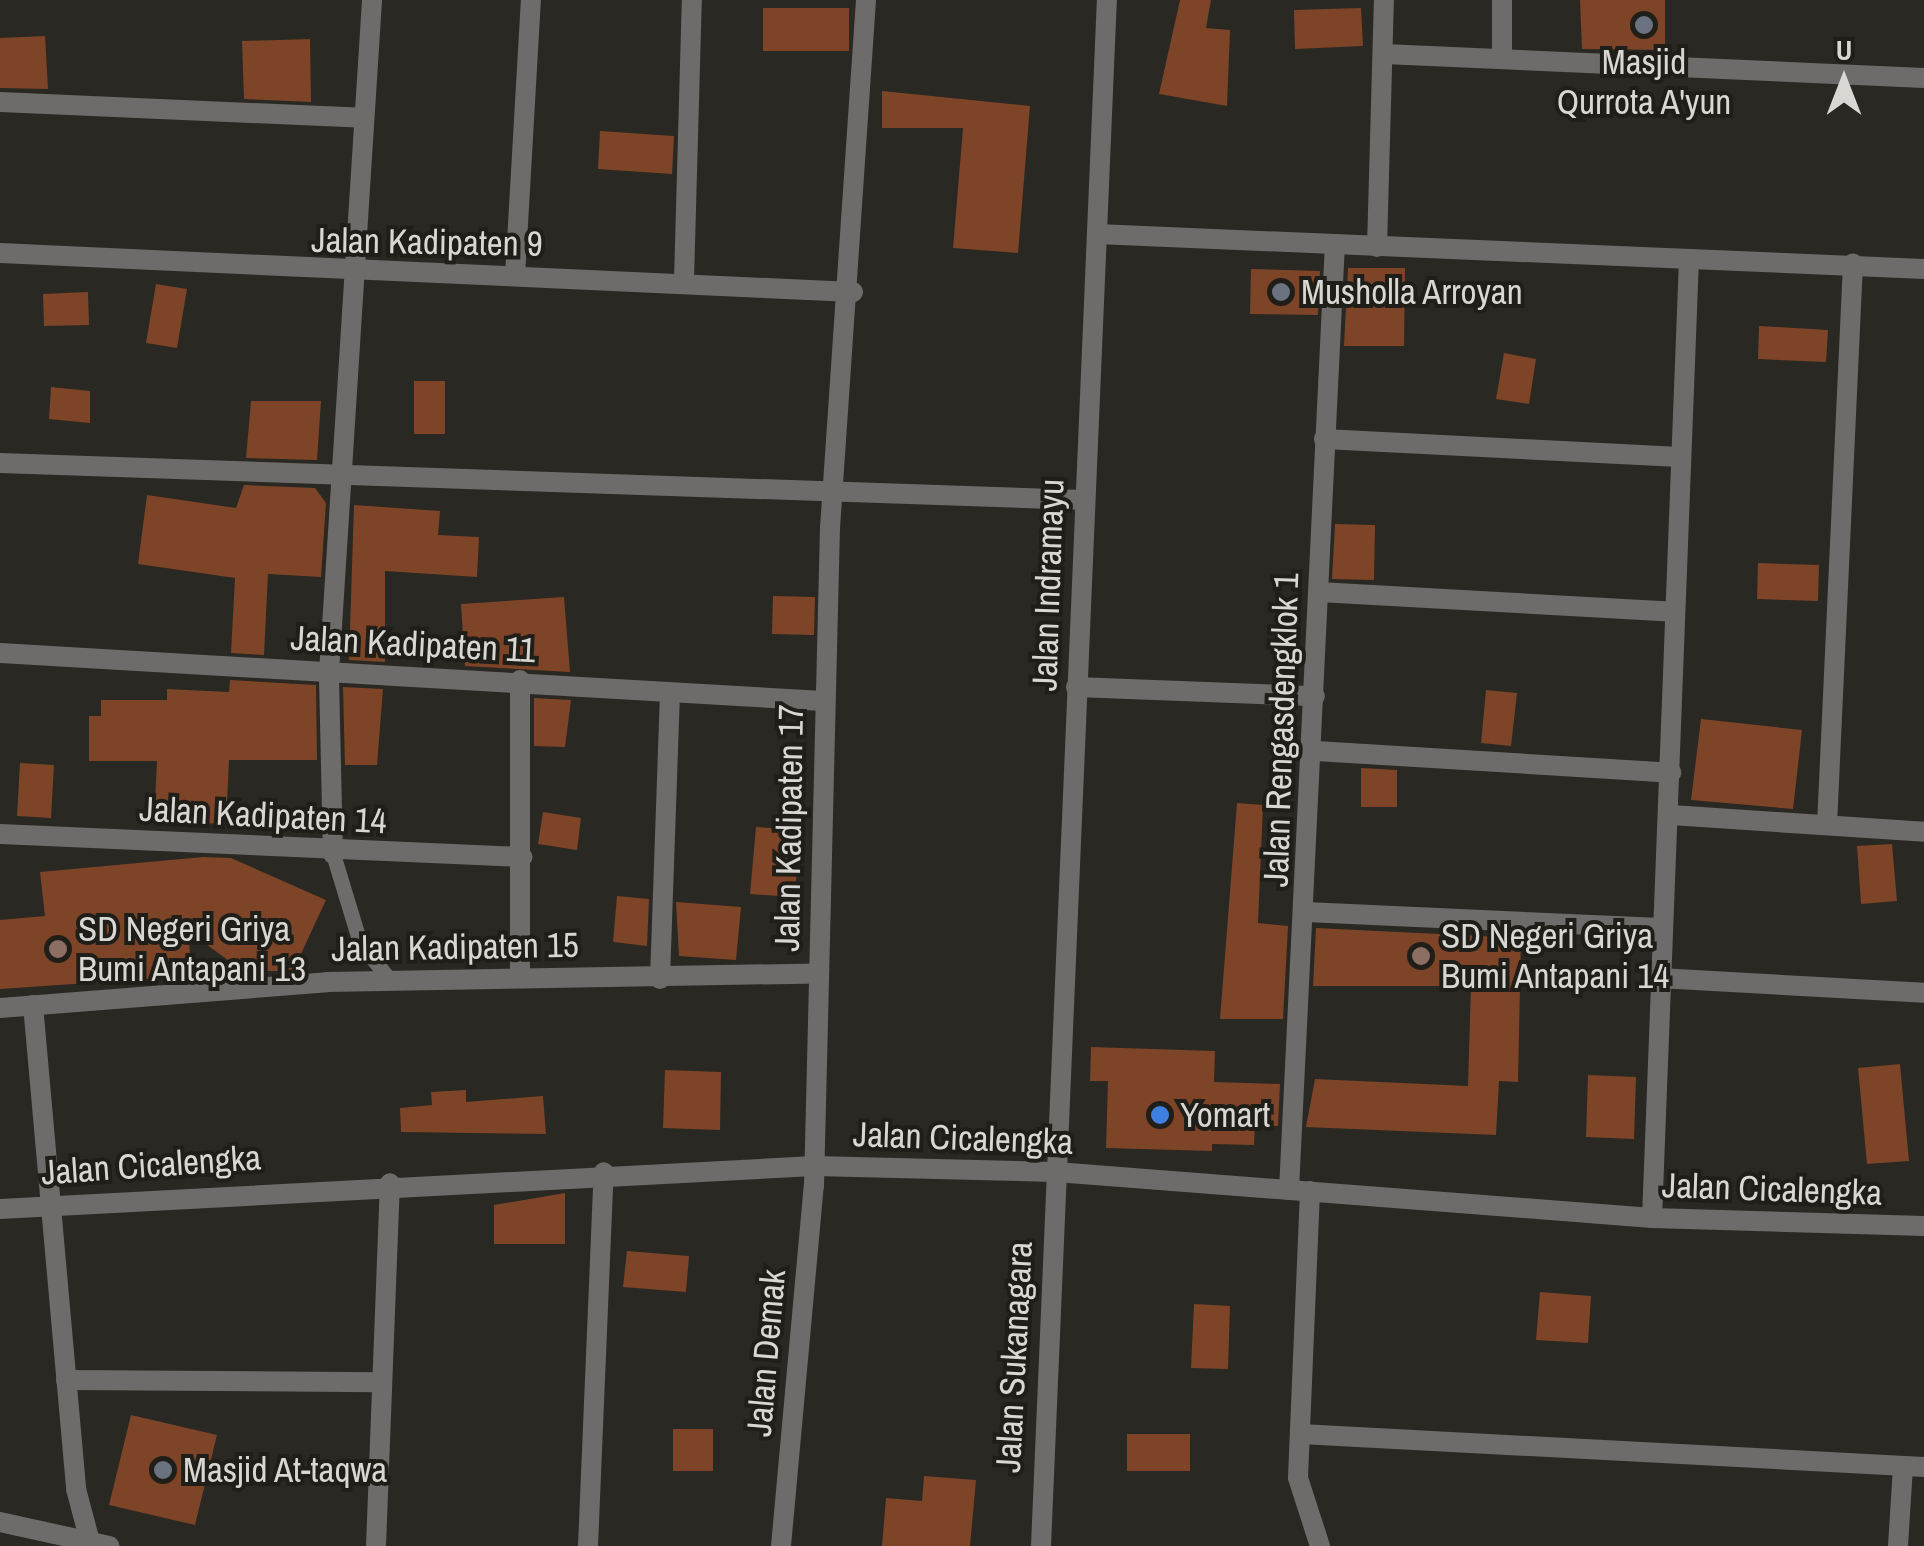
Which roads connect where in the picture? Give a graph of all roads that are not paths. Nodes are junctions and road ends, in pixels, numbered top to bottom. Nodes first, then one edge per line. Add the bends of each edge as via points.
1 (372, 0) edge
2 (531, 0) edge
3 (692, 0) edge
4 (866, 0) edge
5 (1107, 0) edge
6 (1384, 0) edge
7 (1502, 0) edge
8 (1384, 54) junction
9 (1502, 57) junction
10 (1924, 78) edge
11 (0, 102) edge
12 (363, 118) junction
13 (1098, 234) junction
14 (1334, 244) junction
15 (1378, 247) junction
16 (0, 253) edge
17 (1689, 260) junction
18 (1853, 264) junction
19 (1924, 269) edge
20 (353, 276) junction
21 (515, 276) junction
22 (684, 280) junction
23 (853, 292) junction
24 (1324, 439) junction
25 (1675, 457) junction
26 (0, 464) edge
27 (342, 474) junction
28 (834, 492) junction
29 (1084, 500) junction
30 (1319, 592) junction
31 (1674, 612) junction
32 (0, 653) edge
33 (329, 673) junction
34 (520, 680) junction
35 (1076, 687) junction
36 (670, 692) junction
37 (1315, 696) junction
38 (823, 701) junction
39 (1316, 751) junction
40 (1672, 773) junction
41 (1671, 815) junction
42 (1827, 825) junction
43 (1924, 832) edge
44 (0, 834) edge
45 (332, 854) junction
46 (522, 856) junction
47 (1306, 912) junction
48 (1661, 928) junction
49 (820, 973) junction
50 (520, 974) junction
51 (1659, 978) junction
52 (389, 979) junction
53 (660, 979) junction
54 (1924, 993) edge
55 (34, 1005) junction
56 (0, 1008) edge
57 (814, 1166) junction
58 (604, 1172) junction
59 (1056, 1172) junction
60 (390, 1183) junction
61 (1300, 1190) junction
62 (57, 1203) junction
63 (0, 1209) edge
64 (1652, 1218) junction
65 (1924, 1226) edge
66 (66, 1380) junction
67 (380, 1382) junction
68 (1301, 1434) junction
69 (1914, 1467) edge
70 (9, 1524) edge
71 (89, 1538) junction
72 (0, 1539) edge
73 (110, 1546) edge
74 (376, 1546) edge
75 (588, 1546) edge
76 (782, 1546) edge
77 (1041, 1546) edge
78 (1320, 1546) edge
79 (1898, 1546) edge

1 - 12 street
2 - 21 street
3 - 22 street
4 - 23 street, Jalan Kadipaten 17
5 - 13 street, Jalan Indramayu
6 - 8 street
7 - 9 street
8 - 9 street
8 - 15 street
9 - 10 street
11 - 12 street
12 - 20 street
13 - 14 street
13 - 29 street, Jalan Indramayu
14 - 15 street
14 - 24 street, Jalan Rengasdengklok 1
15 - 17 street
16 - 20 street, Jalan Kadipaten 9
17 - 18 street
17 - 25 street
18 - 19 street
18 - 42 street
20 - 21 street, Jalan Kadipaten 9
20 - 27 street
21 - 22 street, Jalan Kadipaten 9
22 - 23 street, Jalan Kadipaten 9
23 - 28 street, Jalan Kadipaten 17
24 - 25 street
24 - 30 street, Jalan Rengasdengklok 1
25 - 31 street
26 - 27 street
27 - 28 street
27 - 33 street
28 - 29 street
28 - 38 street, Jalan Kadipaten 17
29 - 35 street, Jalan Indramayu
30 - 31 street
30 - 37 street, Jalan Rengasdengklok 1
31 - 40 street
32 - 33 street, Jalan Kadipaten 11
33 - 34 street, Jalan Kadipaten 11
33 - 45 street
34 - 36 street, Jalan Kadipaten 11
34 - 46 street
35 - 37 street
35 - 59 street, Jalan Indramayu
36 - 38 street, Jalan Kadipaten 11
36 - 53 street
37 - 39 street, Jalan Rengasdengklok 1
38 - 49 street, Jalan Kadipaten 17
39 - 40 street
39 - 47 street, Jalan Rengasdengklok 1
40 - 41 street
41 - 42 street
41 - 48 street
42 - 43 street
44 - 45 street, Jalan Kadipaten 14
45 - 46 street, Jalan Kadipaten 14
45 - 52 lane via 360,942
46 - 50 street
47 - 48 street
47 - 61 street, Jalan Rengasdengklok 1
48 - 51 street
49 - 53 street, Jalan Kadipaten 15
49 - 57 street, Jalan Kadipaten 17
50 - 52 street, Jalan Kadipaten 15
50 - 53 street, Jalan Kadipaten 15
51 - 54 street
51 - 64 street
52 - 55 street, Jalan Kadipaten 15
55 - 56 street, Jalan Kadipaten 15
55 - 62 street
57 - 58 street, Jalan Cicalengka
57 - 59 street, Jalan Cicalengka
57 - 76 street, Jalan Demak
58 - 60 street, Jalan Cicalengka
58 - 75 street
59 - 61 street, Jalan Cicalengka
59 - 77 street, Jalan Sukanagara
60 - 62 street, Jalan Cicalengka
60 - 67 street
61 - 64 street, Jalan Cicalengka
61 - 68 street, Jalan Rengasdengklok 1
62 - 63 street, Jalan Cicalengka
62 - 66 street
64 - 65 street, Jalan Cicalengka
66 - 67 street
66 - 71 street
67 - 74 street
68 - 69 street
68 - 78 street, Jalan Rengasdengklok 1 via 1298,1478
69 - 79 street
70 - 71 street
70 - 72 street
71 - 73 street

